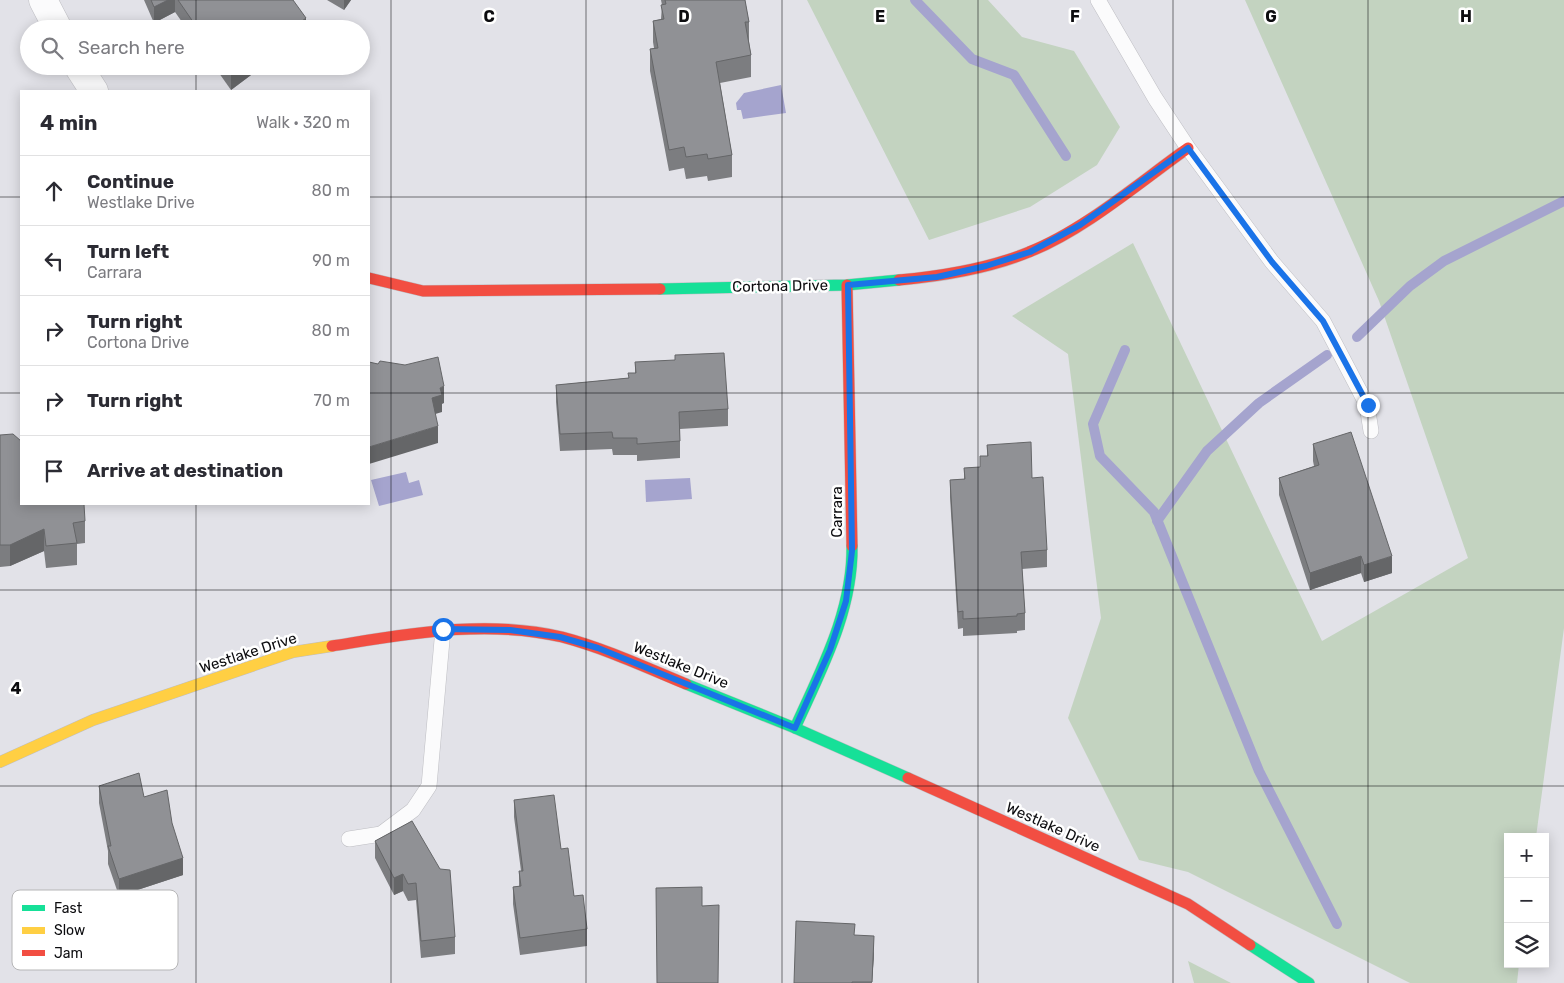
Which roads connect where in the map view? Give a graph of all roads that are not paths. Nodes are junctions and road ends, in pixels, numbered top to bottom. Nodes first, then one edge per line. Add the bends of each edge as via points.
1 (42, 0) edge
2 (1098, 0) edge
3 (53, 20) edge
4 (84, 75) edge
5 (93, 90) edge
6 (1188, 148) junction
7 (370, 278) edge
8 (848, 285) junction
9 (1371, 431) dead end
10 (443, 629) junction
11 (795, 728) junction
12 (0, 762) edge
13 (350, 839) dead end
14 (1309, 983) edge

1 - 3 street
2 - 6 lane
4 - 5 street
6 - 8 street, Cortona Drive via 1080,225 1030,252 937,277
6 - 9 lane via 1272,262 1323,321 1368,405
7 - 8 street, Cortona Drive via 423,291 474,292
8 - 11 street, Carrara via 852,551 848,593 830,650
10 - 11 street, Westlake Drive via 510,630 598,648
10 - 12 street, Westlake Drive via 293,652 93,720
10 - 13 lane via 429,786 413,810 381,834
11 - 14 street, Westlake Drive via 1188,904

